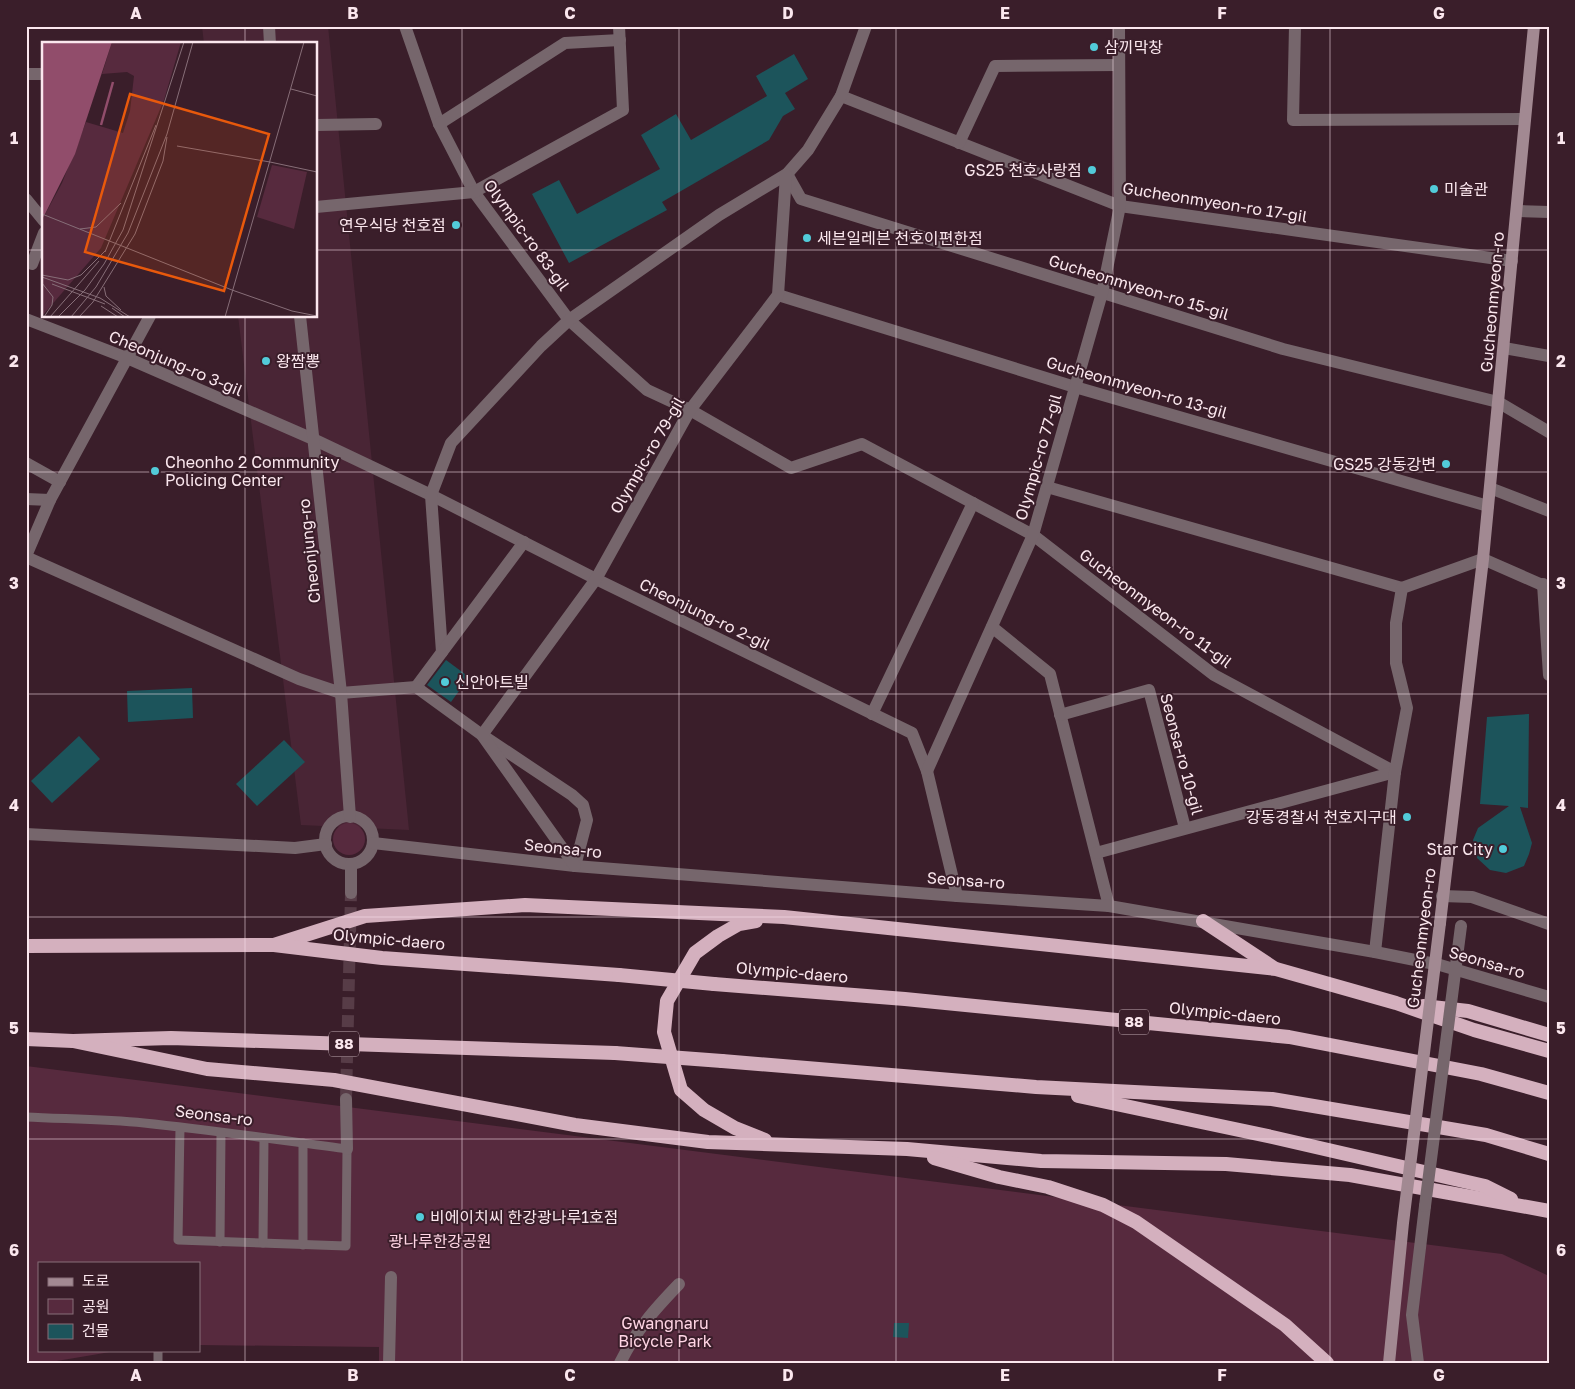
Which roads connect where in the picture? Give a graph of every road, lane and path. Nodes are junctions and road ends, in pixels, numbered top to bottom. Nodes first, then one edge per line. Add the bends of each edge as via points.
1 (269, 26) edge
2 (405, 26) edge
3 (619, 26) edge
4 (866, 26) edge
5 (1119, 26) edge
6 (1295, 26) edge
7 (1534, 26) edge
8 (620, 40) junction
9 (270, 42) edge
10 (1119, 65) junction
11 (26, 74) edge
12 (42, 74) edge
13 (841, 96) junction
14 (1525, 119) junction
15 (376, 124) dead end
16 (439, 124) junction
17 (318, 125) edge
18 (959, 143) junction
19 (786, 174) junction
20 (474, 192) junction
21 (26, 199) edge
22 (318, 206) edge
23 (1120, 206) junction
24 (1517, 211) junction
25 (1549, 212) edge
26 (42, 219) edge
27 (42, 239) edge
28 (1512, 261) junction
29 (34, 265) edge
30 (1102, 293) junction
31 (778, 295) junction
32 (146, 318) edge
33 (300, 318) edge
34 (26, 319) edge
35 (569, 320) junction
36 (1504, 348) junction
37 (1549, 356) edge
38 (127, 358) junction
39 (1075, 387) junction
40 (1498, 402) junction
41 (690, 410) junction
42 (1549, 432) edge
43 (313, 439) junction
44 (26, 463) edge
45 (60, 482) junction
46 (1047, 487) junction
47 (1490, 488) junction
48 (431, 495) junction
49 (26, 499) edge
50 (50, 500) junction
51 (973, 503) junction
52 (1488, 506) junction
53 (1549, 511) edge
54 (1033, 535) junction
55 (524, 542) junction
56 (26, 556) edge
57 (1483, 559) junction
58 (596, 579) junction
59 (1546, 586) edge
60 (1402, 588) junction
61 (992, 627) junction
62 (442, 652) junction
63 (1549, 675) edge
64 (416, 688) junction
65 (341, 694) junction
66 (872, 714) junction
67 (1060, 715) junction
68 (482, 734) junction
69 (927, 772) junction
70 (1394, 772) junction
71 (350, 817) junction
72 (1185, 828) junction
73 (26, 834) edge
74 (326, 844) junction
75 (373, 844) junction
76 (1096, 853) junction
77 (351, 864) junction
78 (575, 866) junction
79 (352, 893) tunnel mouth
80 (957, 896) junction
81 (1442, 896) junction
82 (1110, 906) junction
83 (784, 917) junction
84 (1203, 921) junction
85 (1549, 924) edge
86 (1462, 926) dead end
87 (274, 945) junction
88 (26, 946) edge
89 (1375, 952) junction
90 (1276, 969) junction
91 (1549, 997) edge
92 (1396, 1003) junction
93 (1549, 1035) edge
94 (26, 1040) edge
95 (73, 1041) junction
96 (1549, 1050) edge
97 (1036, 1087) junction
98 (1549, 1092) edge
99 (346, 1098) tunnel mouth
100 (26, 1117) edge
101 (180, 1127) junction
102 (221, 1133) junction
103 (264, 1138) junction
104 (303, 1143) junction
105 (776, 1144) junction
106 (347, 1149) junction
107 (907, 1150) junction
108 (1549, 1154) edge
109 (1528, 1207) junction
110 (1549, 1211) edge
111 (220, 1242) junction
112 (263, 1243) junction
113 (303, 1245) junction
114 (391, 1277) dead end
115 (679, 1284) dead end
116 (389, 1363) edge
117 (620, 1363) edge
118 (1327, 1363) edge
119 (1389, 1363) edge
120 (1418, 1363) edge

1 - 9 street
2 - 16 street, Olympic-ro 83-gil
3 - 8 street
4 - 13 street
5 - 10 street, Olympic-ro 77-gil
6 - 14 street via 1293,120
7 - 14 main road, Gucheonmyeon-ro
8 - 16 street via 566,43
8 - 20 street via 623,110
10 - 18 street via 995,66
10 - 23 street, Olympic-ro 77-gil
11 - 12 street
13 - 18 street, Gucheonmyeon-ro 17-gil
13 - 19 street via 808,150
14 - 24 main road, Gucheonmyeon-ro
15 - 17 street
16 - 20 street, Olympic-ro 83-gil
18 - 23 street, Gucheonmyeon-ro 17-gil
19 - 30 street, Gucheonmyeon-ro 15-gil via 801,199
19 - 31 street
19 - 35 street via 719,215
20 - 22 street
20 - 35 street, Olympic-ro 83-gil
21 - 26 street
23 - 28 street, Gucheonmyeon-ro 17-gil
23 - 30 street, Olympic-ro 77-gil
24 - 25 street
24 - 28 main road, Gucheonmyeon-ro
27 - 29 street
28 - 36 main road, Gucheonmyeon-ro
30 - 39 street, Olympic-ro 77-gil
30 - 40 street, Gucheonmyeon-ro 15-gil via 1283,349
31 - 39 street, Gucheonmyeon-ro 13-gil
31 - 41 street, Olympic-ro 79-gil
32 - 38 street
33 - 43 street, Cheonjung-ro
34 - 38 street, Cheonjung-ro 3-gil
35 - 41 street, Olympic-ro 83-gil via 647,390
35 - 48 street via 451,442
36 - 37 street
36 - 40 main road, Gucheonmyeon-ro
38 - 43 street, Cheonjung-ro 3-gil
38 - 45 street
39 - 46 street, Olympic-ro 77-gil
39 - 52 street, Gucheonmyeon-ro 13-gil
40 - 42 street, Gucheonmyeon-ro 15-gil
40 - 47 main road, Gucheonmyeon-ro
41 - 51 street, Olympic-ro 77-gil via 791,468 862,444
41 - 58 street, Olympic-ro 79-gil
43 - 48 street, Cheonjung-ro 2-gil
43 - 65 street, Cheonjung-ro
44 - 45 street
45 - 50 street
46 - 54 street, Olympic-ro 77-gil
46 - 60 street
47 - 52 main road, Gucheonmyeon-ro
47 - 53 street
48 - 55 street, Cheonjung-ro 2-gil
48 - 62 street
49 - 50 street
50 - 56 street
51 - 54 street, Olympic-ro 77-gil
51 - 66 street
52 - 57 main road, Gucheonmyeon-ro
54 - 61 street, Olympic-ro 77-gil
54 - 70 street, Gucheonmyeon-ro 11-gil via 1214,675
55 - 58 street, Cheonjung-ro 2-gil
55 - 62 street
56 - 65 street via 299,679
57 - 59 street
57 - 60 street
57 - 81 main road, Gucheonmyeon-ro
58 - 66 street, Cheonjung-ro 2-gil
58 - 68 street, Olympic-ro 79-gil
59 - 63 street
60 - 70 street via 1396,623 1396,663 1407,708
61 - 67 street via 1050,674
61 - 69 street, Olympic-ro 77-gil
62 - 64 street
64 - 65 street
64 - 68 street
65 - 71 street, Cheonjung-ro
66 - 69 street, Cheonjung-ro 2-gil via 912,733
67 - 72 street, Seonsa-ro 10-gil via 1148,690
67 - 76 street
68 - 78 street
68 - 78 street via 583,805 587,820
69 - 80 street, Cheonjung-ro 2-gil
70 - 72 street
70 - 89 street
71 - 74 street via 339,818 333,823 326,836
71 - 75 street via 368,824
72 - 76 street
73 - 74 street via 296,848
74 - 77 street via 333,858
75 - 77 street via 369,855
75 - 78 street, Seonsa-ro
76 - 82 street
77 - 79 street
78 - 80 street, Seonsa-ro
80 - 82 street, Seonsa-ro
81 - 85 street via 1472,897
81 - 119 main road, Gucheonmyeon-ro, bridge
82 - 84 street, Seonsa-ro
83 - 87 highway via 525,905 365,916
83 - 90 highway
83 - 105 highway via 739,924 695,953 667,1001 664,1032 681,1090 704,1110 734,1128
84 - 89 street, Seonsa-ro
84 - 90 highway
86 - 120 street, bridge via 1412,1315
87 - 88 highway, Olympic-daero / 88
87 - 98 highway, Olympic-daero / 88, bridge via 382,958 905,999 1289,1037 1480,1074
89 - 91 street, Seonsa-ro via 1440,965
90 - 92 highway
92 - 93 highway via 1468,1011
92 - 96 highway via 1474,1030
94 - 95 highway, 88
95 - 97 highway, 88, bridge via 171,1038 615,1053
95 - 105 highway via 207,1069 334,1080 575,1125 708,1142
97 - 108 highway, 88 via 1272,1099 1486,1135
97 - 109 highway via 1272,1136 1485,1186
99 - 106 street
100 - 101 lane, Seonsa-ro
101 - 102 lane, Seonsa-ro
101 - 111 lane via 178,1240
102 - 103 lane, Seonsa-ro
102 - 111 lane
103 - 104 lane, Seonsa-ro
103 - 112 lane
104 - 106 lane, Seonsa-ro
104 - 113 lane
105 - 107 highway
106 - 113 lane via 346,1246
107 - 109 highway via 1041,1161 1226,1164 1350,1175
107 - 118 highway via 1103,1205 1136,1222 1285,1325
109 - 110 highway
111 - 112 lane
112 - 113 lane
114 - 116 street
115 - 117 street via 645,1320

